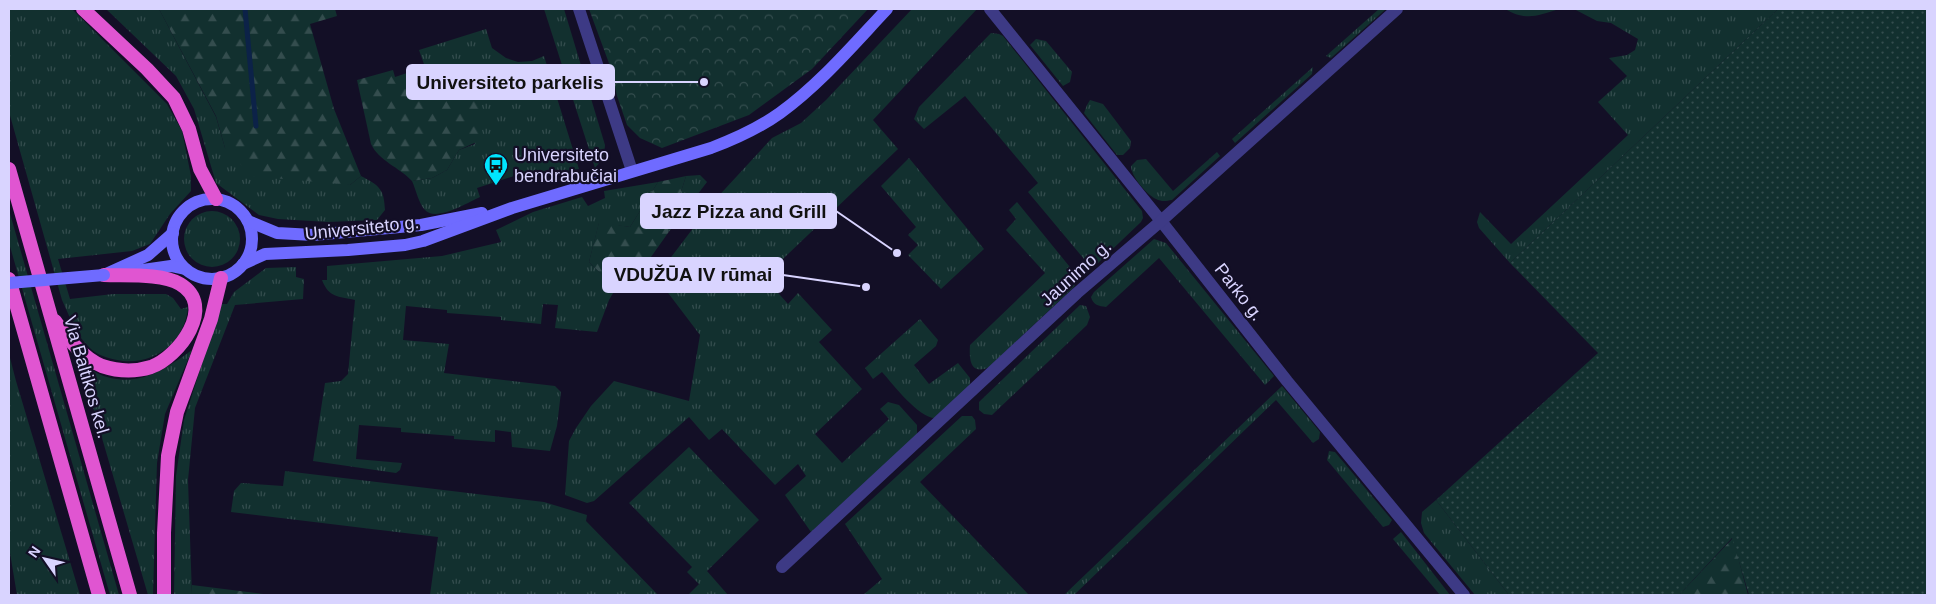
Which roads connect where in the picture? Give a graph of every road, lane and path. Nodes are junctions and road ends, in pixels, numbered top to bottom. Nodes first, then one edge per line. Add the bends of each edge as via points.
1 (83, 9) edge
2 (579, 9) edge
3 (887, 9) edge
4 (990, 9) edge
5 (1397, 9) edge
6 (9, 169) edge
7 (632, 172) junction
8 (216, 199) junction
9 (512, 208) junction
10 (248, 221) junction
11 (1161, 221) junction
12 (173, 233) junction
13 (243, 264) junction
14 (185, 269) junction
15 (104, 275) junction
16 (222, 278) junction
17 (9, 279) edge
18 (9, 283) edge
19 (50, 314) junction
20 (782, 567) dead end
21 (99, 595) edge
22 (130, 595) edge
23 (164, 595) edge
24 (1464, 595) edge

1 - 8 highway via 174,98 189,129 206,183
2 - 7 street
3 - 7 main road, Universiteto g. via 830,70 780,114 726,142
4 - 11 street, Parko g.
5 - 11 street, Jaunimo g.
6 - 19 highway, Via Baltikos kel.
7 - 9 main road, Universiteto g.
8 - 10 main road via 235,206
8 - 12 main road via 204,200 188,208 176,221
9 - 10 main road, Universiteto g. via 421,225 313,235 277,233
9 - 13 main road, Universiteto g. via 443,235 404,245 265,254
10 - 13 main road via 252,243
11 - 20 street, Jaunimo g.
11 - 24 street, Parko g. via 1287,381
12 - 14 main road via 173,246
12 - 15 main road via 148,255
13 - 16 main road
14 - 15 main road via 171,266
14 - 16 main road via 208,279
15 - 18 main road, bridge
15 - 19 highway via 169,280 188,290 195,314 190,333 174,352 152,367 130,371 101,366 68,337
16 - 23 highway via 211,319 177,412 168,456
17 - 21 highway
19 - 22 highway, Via Baltikos kel.

